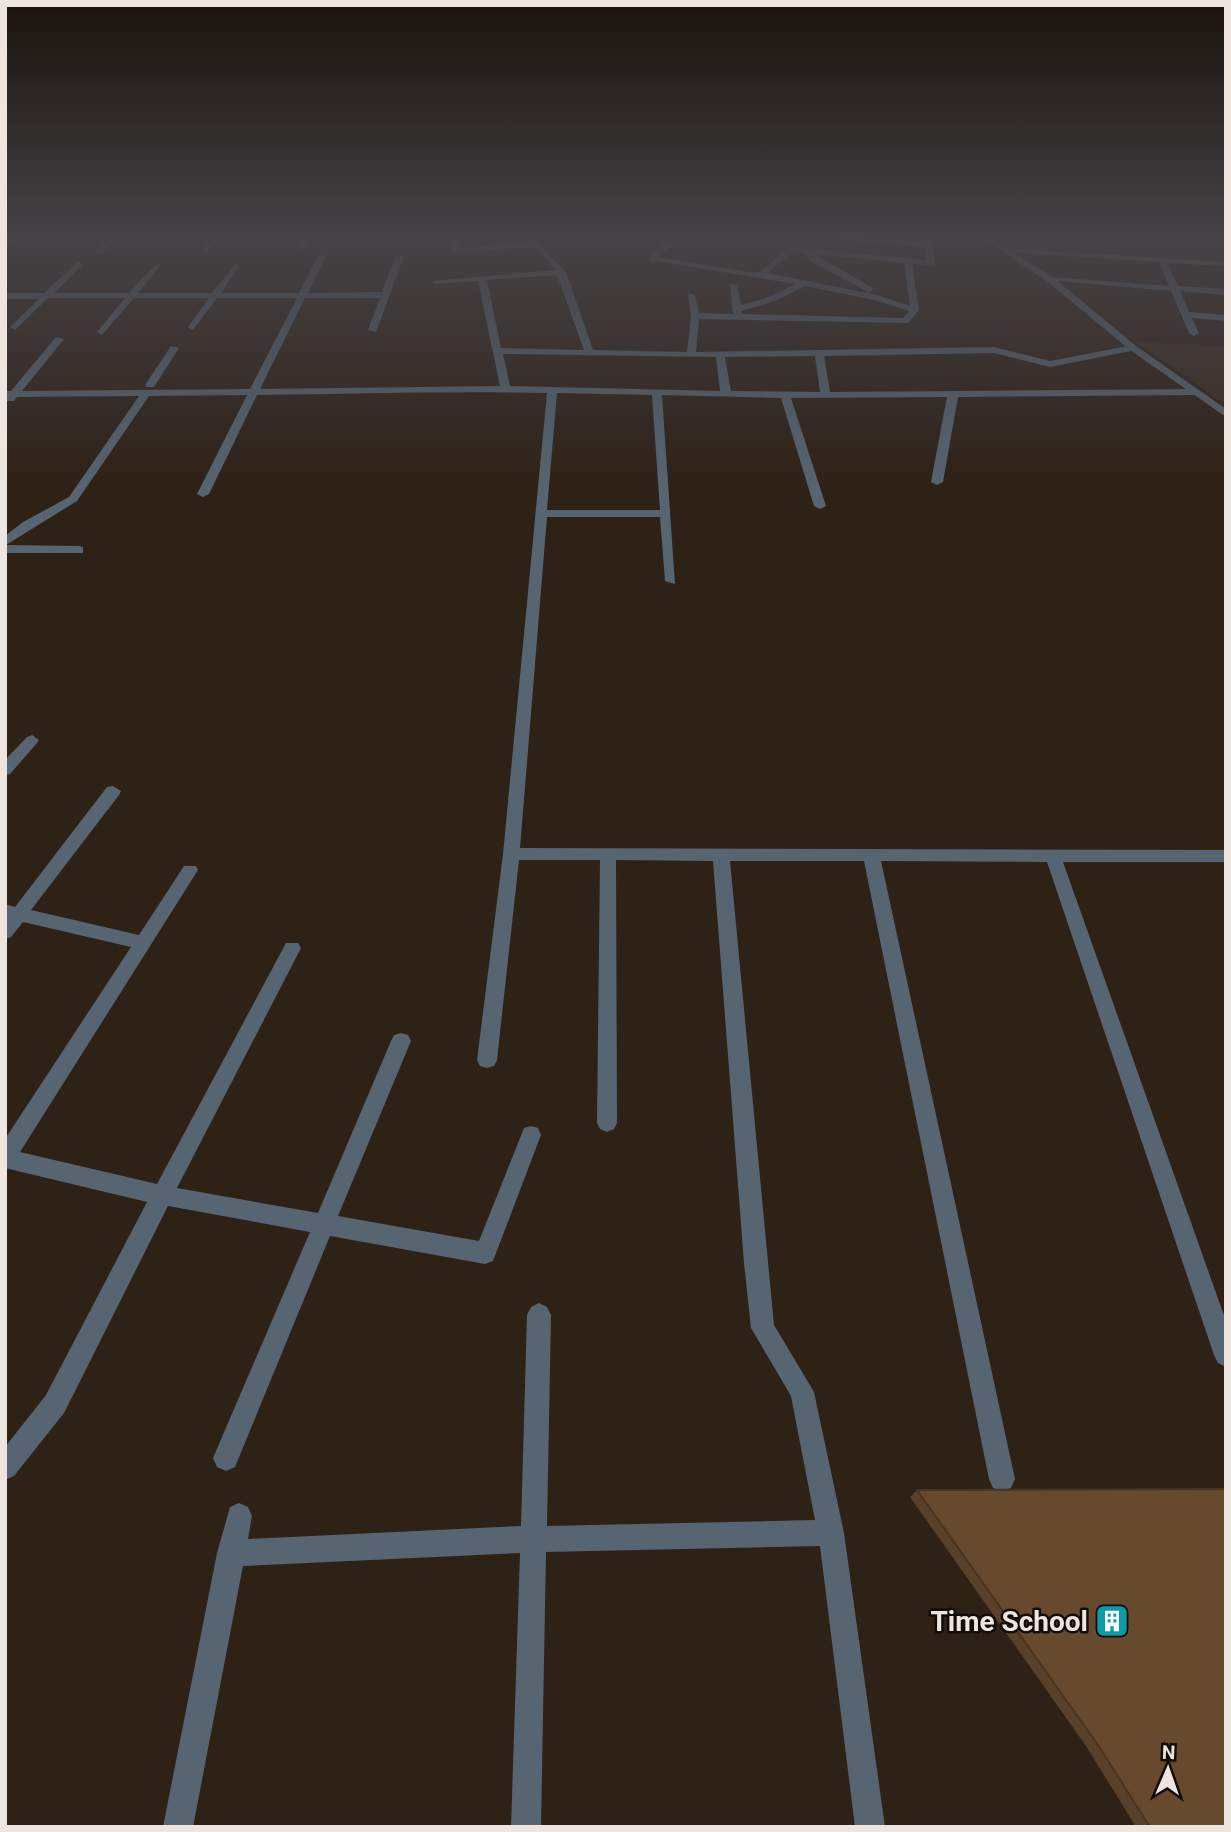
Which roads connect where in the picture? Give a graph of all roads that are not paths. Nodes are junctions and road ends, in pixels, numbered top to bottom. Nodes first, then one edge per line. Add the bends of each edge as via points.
1 (23, 318) edge
2 (113, 318) edge
3 (199, 318) edge
4 (291, 318) edge
5 (377, 318) edge
6 (491, 318) edge
7 (578, 318) edge
8 (695, 318) edge
9 (849, 318) edge
10 (909, 318) edge
11 (1097, 318) edge
12 (1189, 318) edge
13 (15, 327) dead end
14 (193, 327) dead end
15 (373, 330) dead end
16 (102, 332) dead end
17 (1194, 333) dead end
18 (59, 339) dead end
19 (174, 348) dead end
20 (1133, 348) junction
21 (499, 351) junction
22 (589, 352) junction
23 (819, 353) junction
24 (691, 355) junction
25 (720, 355) junction
26 (1050, 364) junction
27 (1054, 379) junction
28 (5, 386) edge
29 (255, 388) junction
30 (505, 388) junction
31 (149, 389) junction
32 (552, 390) junction
33 (13, 391) edge
34 (1193, 392) junction
35 (1012, 393) junction
36 (1075, 393) junction
37 (657, 394) junction
38 (726, 394) junction
39 (953, 394) junction
40 (785, 395) junction
41 (825, 395) junction
42 (5, 405) edge
43 (1226, 414) edge
44 (937, 482) dead end
45 (202, 495) dead end
46 (820, 506) dead end
47 (666, 513) junction
48 (542, 514) junction
49 (5, 542) edge
50 (5, 549) edge
51 (79, 550) dead end
52 (671, 581) dead end
53 (32, 740) dead end
54 (5, 770) edge
55 (113, 791) dead end
56 (608, 853) junction
57 (511, 854) junction
58 (721, 854) junction
59 (871, 856) junction
60 (1053, 856) junction
61 (1226, 856) edge
62 (190, 870) dead end
63 (12, 913) edge
64 (5, 932) edge
65 (143, 943) junction
66 (292, 948) dead end
67 (401, 1041) dead end
68 (487, 1060) dead end
69 (607, 1123) dead end
70 (531, 1135) dead end
71 (5, 1158) edge
72 (162, 1195) junction
73 (324, 1224) junction
74 (539, 1315) dead end
75 (1226, 1355) edge
76 (226, 1458) dead end
77 (5, 1466) edge
78 (1002, 1479) dead end
79 (239, 1516) dead end
80 (831, 1533) junction
81 (533, 1539) junction
82 (230, 1553) junction
83 (178, 1827) edge
84 (526, 1827) edge
85 (870, 1827) edge

1 - 13 street
2 - 16 street
3 - 14 street
4 - 29 street
5 - 15 street
6 - 21 street
7 - 22 street
8 - 24 street
9 - 10 street
11 - 20 street
12 - 17 street
18 - 33 street
19 - 31 street
20 - 26 street
20 - 34 street
21 - 22 street
21 - 30 street
22 - 24 street
23 - 25 street
23 - 26 street via 994,350
23 - 41 street
24 - 25 street
25 - 38 street
26 - 27 street
27 - 35 street
27 - 36 street
28 - 33 street
29 - 30 street
29 - 31 street
29 - 45 street
30 - 32 street
31 - 33 street
31 - 49 street via 74,499
32 - 37 street
32 - 48 street
33 - 42 street
34 - 36 street
34 - 43 street
35 - 36 street
35 - 39 street
37 - 38 street
37 - 47 street
38 - 40 street
39 - 41 street
39 - 44 street
40 - 41 street
40 - 46 street
47 - 48 street
47 - 52 street
48 - 57 street
50 - 51 street
53 - 54 street
55 - 63 street
56 - 57 street
56 - 58 street
56 - 69 street
57 - 68 street
58 - 59 street
58 - 80 street via 763,1328 802,1392
59 - 60 street
59 - 78 street
60 - 61 street
60 - 75 street
62 - 65 street
63 - 64 street
63 - 65 street
65 - 71 street
66 - 72 street
67 - 73 street
70 - 73 street via 485,1254
71 - 72 street
72 - 73 street
72 - 77 street via 55,1404
73 - 76 street
74 - 81 street
79 - 82 street
80 - 81 street
80 - 85 street
81 - 82 street
81 - 84 street
82 - 83 street

